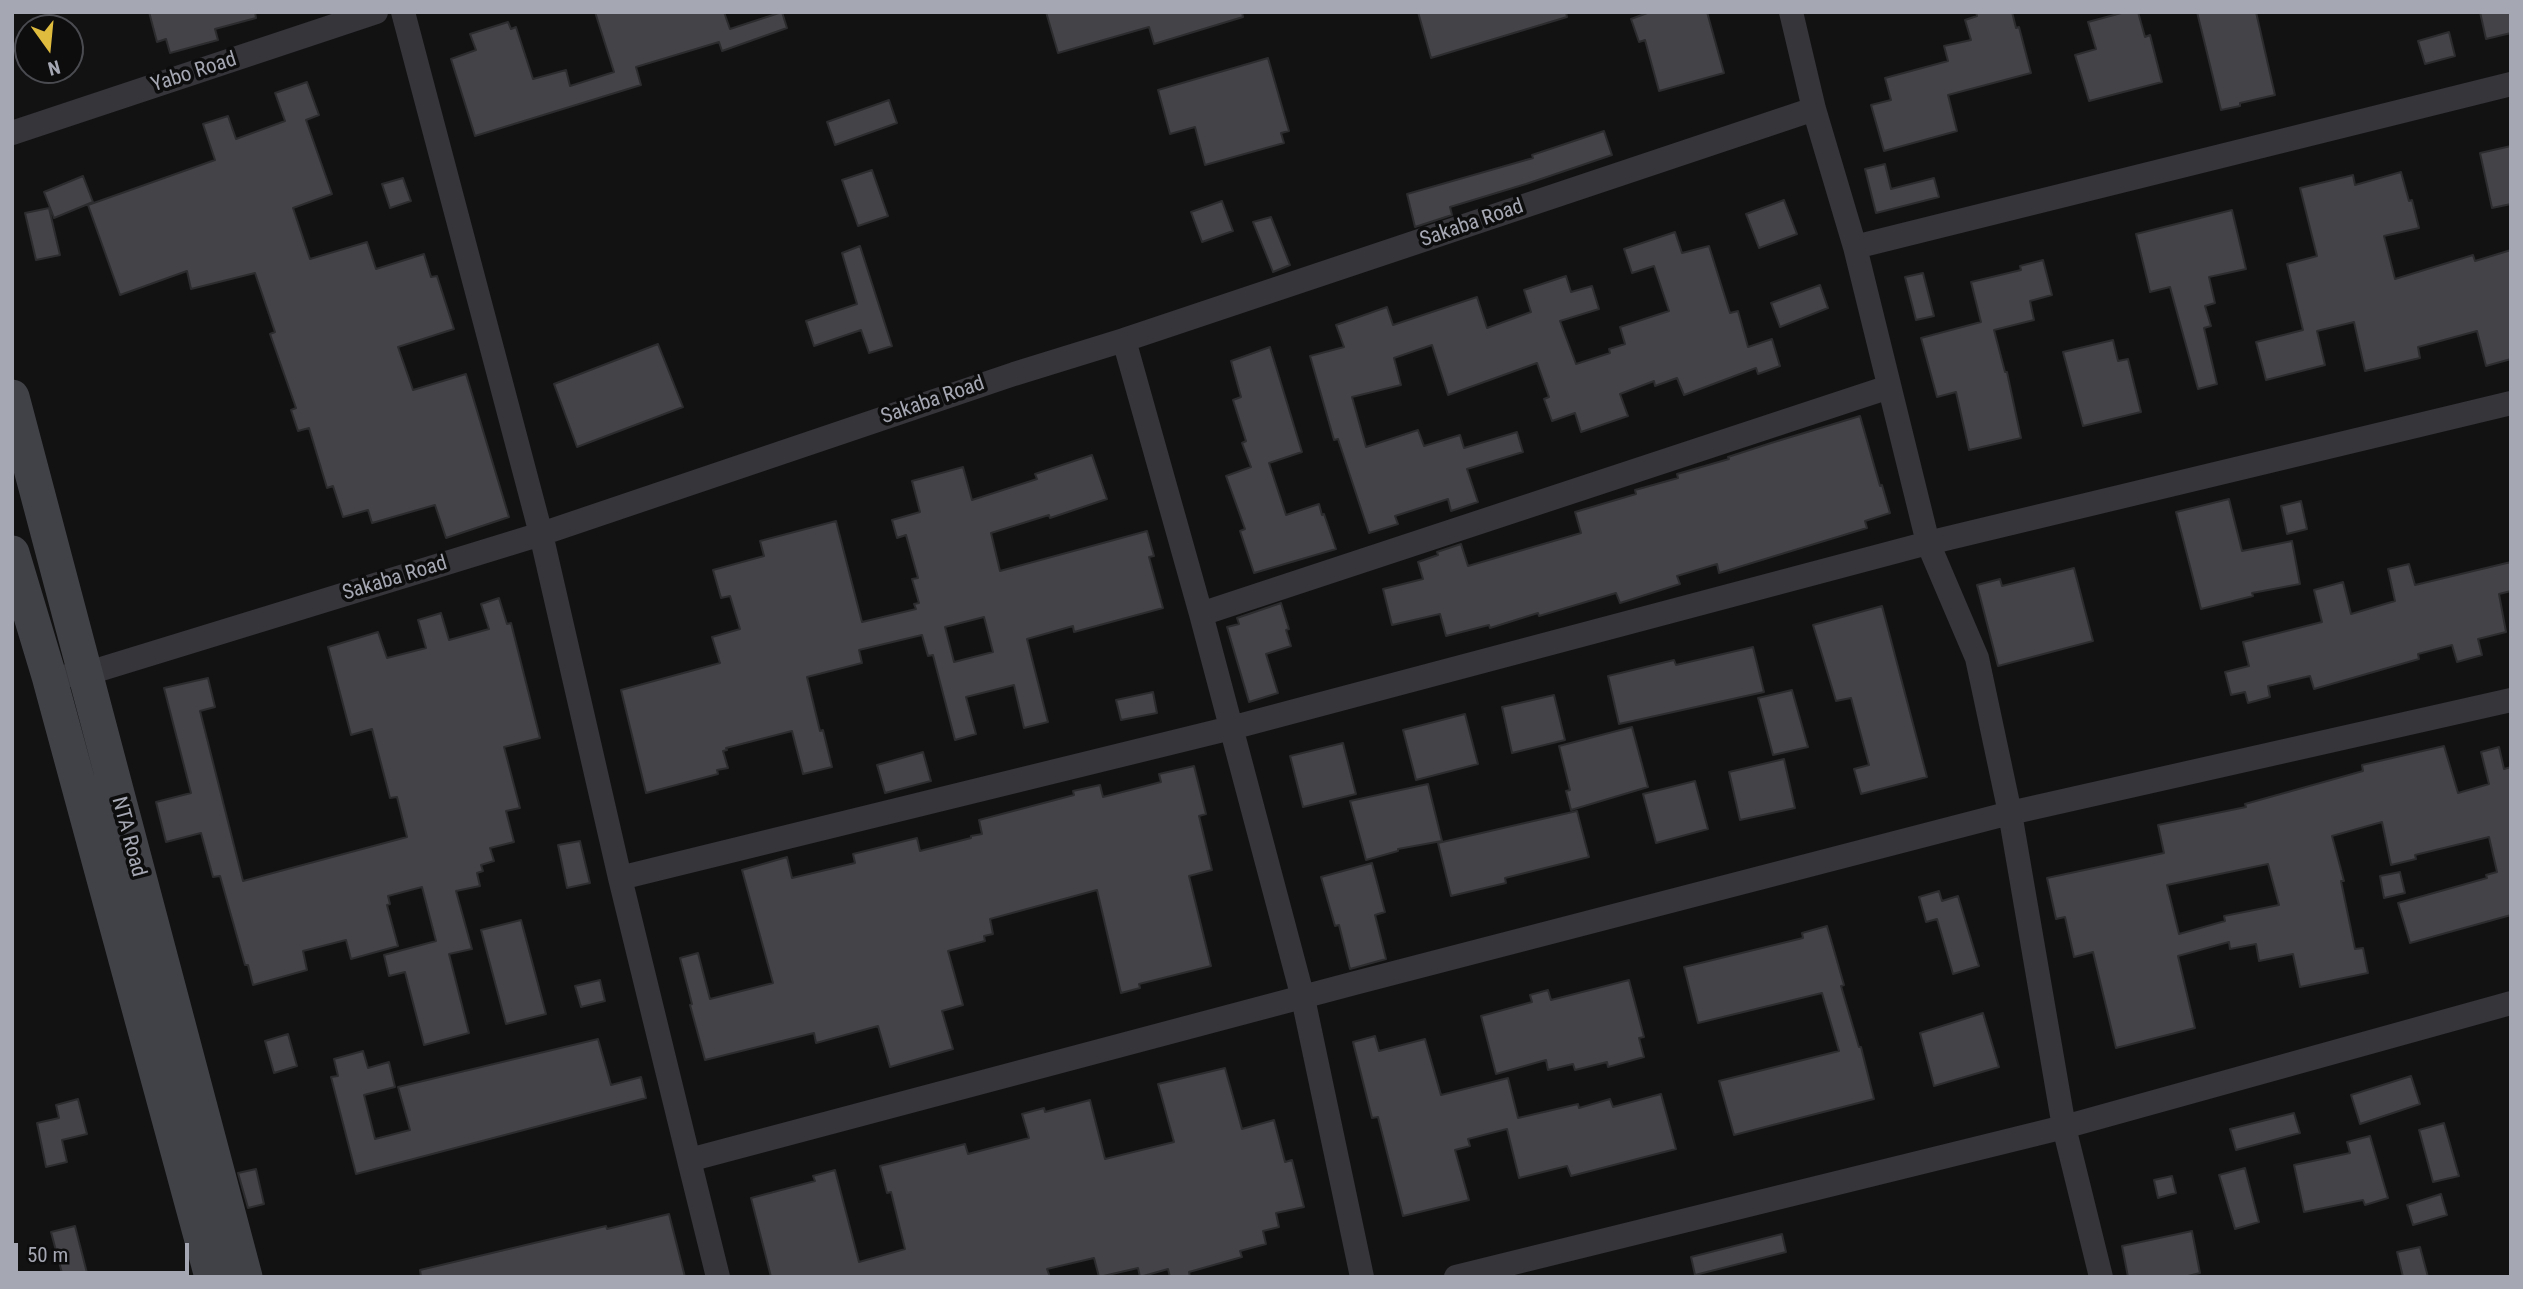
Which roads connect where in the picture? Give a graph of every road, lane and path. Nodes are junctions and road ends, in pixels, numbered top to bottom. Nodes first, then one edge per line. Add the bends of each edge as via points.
1 (376, 12) edge
2 (402, 12) edge
3 (1791, 12) edge
4 (2511, 85) edge
5 (1814, 109) junction
6 (12, 133) edge
7 (1856, 247) junction
8 (1124, 340) junction
9 (1889, 387) junction
10 (12, 397) edge
11 (2511, 403) edge
12 (541, 534) junction
13 (1928, 542) junction
14 (12, 554) edge
15 (1201, 614) junction
16 (85, 674) junction
17 (48, 676) junction
18 (2511, 700) edge
19 (1231, 728) junction
20 (2010, 813) junction
21 (620, 878) junction
22 (1303, 998) junction
23 (2511, 1003) edge
24 (2064, 1127) junction
25 (689, 1160) junction
26 (212, 1277) edge
27 (245, 1277) edge
28 (718, 1277) edge
29 (1362, 1277) edge
30 (1456, 1277) edge
31 (2101, 1277) edge

1 - 6 street, Yabo Road
2 - 12 street
3 - 5 street
4 - 7 street
5 - 7 street
5 - 8 street, Sakaba Road
7 - 9 street
8 - 12 street, Sakaba Road
8 - 15 street
9 - 13 street
9 - 15 street
10 - 16 main road, NTA Road
11 - 13 street
12 - 16 street, Sakaba Road
12 - 21 street
13 - 19 street
13 - 20 street via 1977,658
14 - 17 main road, NTA Road
15 - 19 street
16 - 17 street, Sakaba Road
16 - 27 main road, NTA Road
17 - 26 main road, NTA Road
18 - 20 street
19 - 21 street
19 - 22 street
20 - 22 street
20 - 24 street
21 - 25 street
22 - 25 street
22 - 29 street
23 - 24 street
24 - 30 street
24 - 31 street
25 - 28 street

